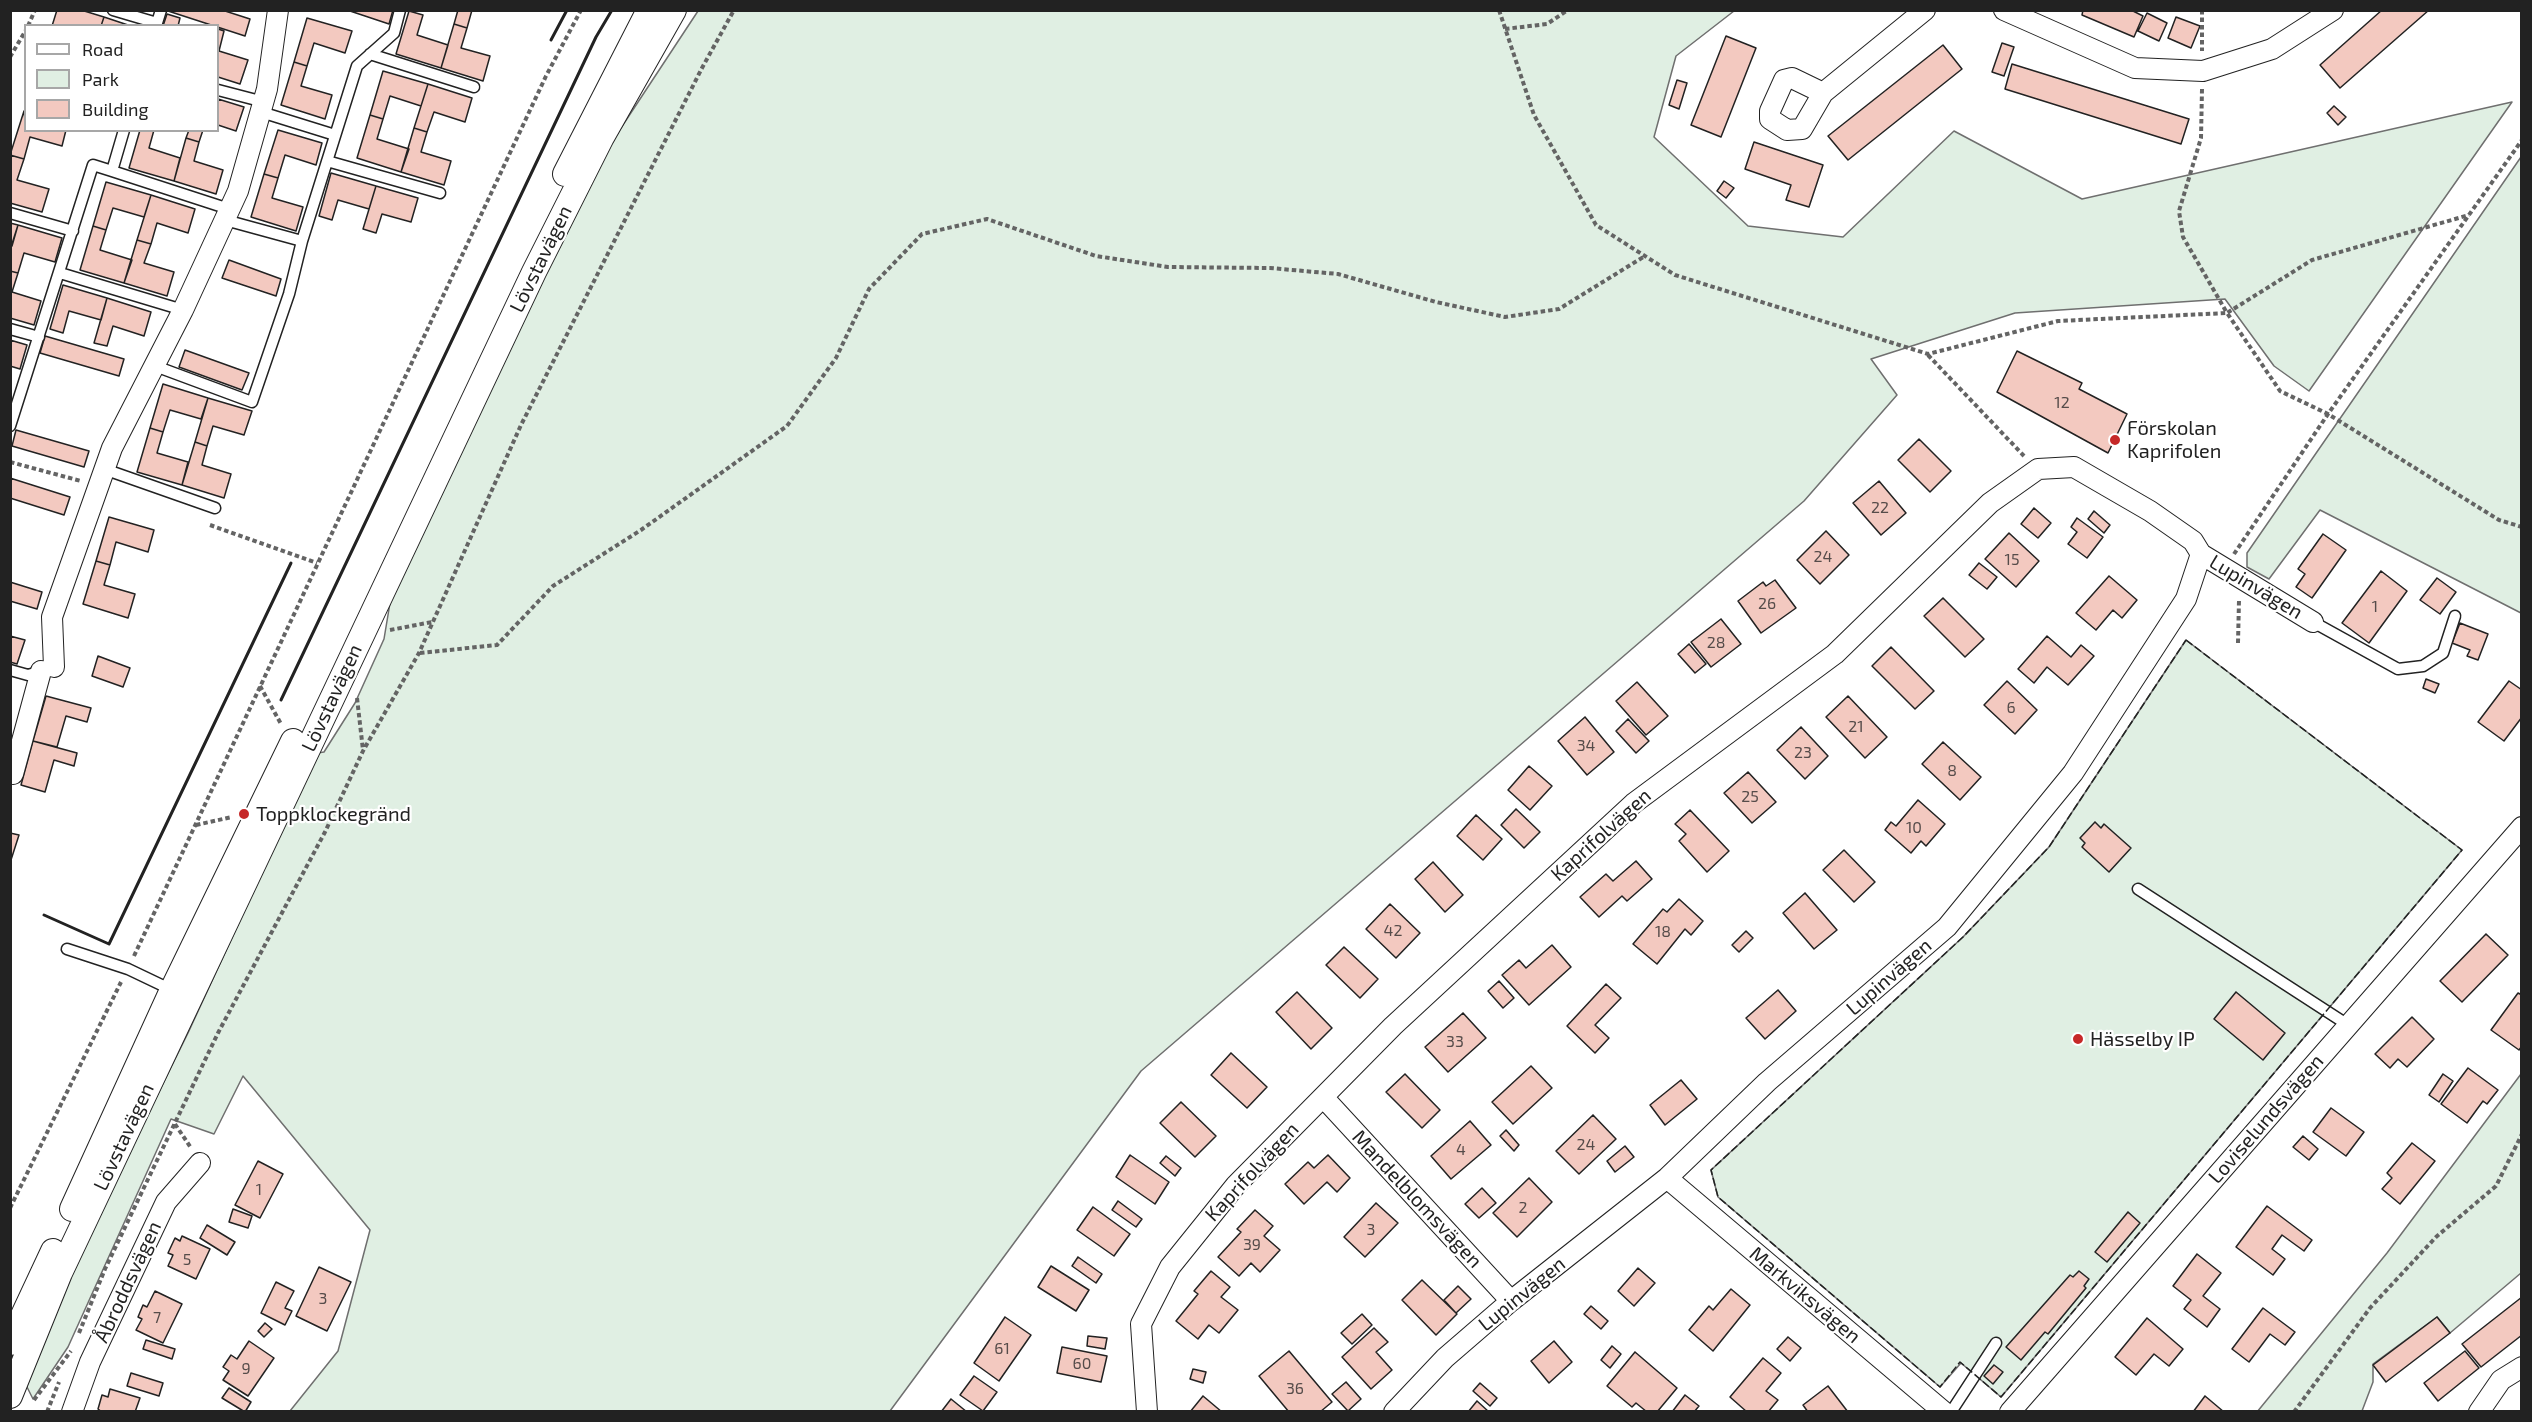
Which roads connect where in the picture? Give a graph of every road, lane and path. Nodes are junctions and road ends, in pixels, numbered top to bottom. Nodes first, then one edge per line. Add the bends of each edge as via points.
1 (35, 10) edge
2 (113, 10) edge
3 (160, 10) edge
4 (278, 10) edge
5 (400, 10) edge
6 (581, 10) edge
7 (649, 10) edge
8 (674, 10) edge
9 (734, 10) edge
10 (1499, 10) edge
11 (1568, 10) edge
12 (1925, 10) edge
13 (2004, 10) edge
14 (2202, 10) edge
15 (2333, 10) edge
16 (2043, 18) edge
17 (29, 24) edge
18 (156, 24) edge
19 (1505, 29) junction
20 (24, 33) edge
21 (370, 54) junction
22 (10, 57) edge
23 (2203, 71) junction
24 (474, 87) dead end
25 (219, 90) edge
26 (1823, 93) dead end
27 (262, 107) junction
28 (123, 132) edge
29 (335, 135) junction
30 (2522, 140) edge
31 (327, 161) junction
32 (112, 171) junction
33 (440, 193) dead end
34 (10, 213) edge
35 (227, 214) junction
36 (2469, 215) junction
37 (73, 231) junction
38 (302, 242) junction
39 (1646, 256) junction
40 (60, 273) junction
41 (183, 310) junction
42 (2227, 313) junction
43 (10, 329) edge
44 (39, 337) junction
45 (1928, 354) junction
46 (155, 366) junction
47 (2328, 414) junction
48 (10, 426) edge
49 (10, 462) edge
50 (2037, 469) junction
51 (101, 477) junction
52 (215, 508) dead end
53 (207, 524) dead end
54 (2522, 527) edge
55 (2201, 554) junction
56 (317, 563) junction
57 (2240, 578) junction
58 (2455, 616) dead end
59 (433, 621) junction
60 (2313, 622) joint
61 (383, 632) dead end
62 (2238, 643) dead end
63 (419, 653) junction
64 (47, 669) junction
65 (10, 670) edge
66 (260, 685) junction
67 (354, 691) dead end
68 (285, 731) dead end
69 (363, 751) junction
70 (12, 774) dead end
71 (234, 817) dead end
72 (196, 825) junction
73 (2522, 826) edge
74 (2138, 889) dead end
75 (67, 949) dead end
76 (128, 969) junction
77 (181, 994) junction
78 (2348, 1024) junction
79 (1323, 1097) junction
80 (175, 1124) junction
81 (2522, 1134) edge
82 (200, 1163) joint
83 (1667, 1178) junction
84 (10, 1208) edge
85 (1511, 1301) junction
86 (1996, 1343) dead end
87 (10, 1344) edge
88 (72, 1350) junction
89 (2522, 1367) edge
90 (21, 1399) edge
91 (47, 1412) edge
92 (72, 1412) edge
93 (1147, 1412) edge
94 (1394, 1412) edge
95 (1944, 1412) edge
96 (1951, 1412) edge
97 (2010, 1412) edge
98 (2294, 1412) edge
99 (2479, 1412) edge

1 - 17 path
2 - 18 lane
3 - 18 lane
4 - 27 street
5 - 21 lane via 394,33
6 - 56 path via 546,76
7 - 77 street, Lövstavägen via 588,126
8 - 77 street, Lövstavägen via 602,137 534,272
9 - 59 path via 520,425
10 - 19 path
11 - 19 path via 1547,24
12 - 26 street
13 - 16 street
14 - 23 path
15 - 23 street via 2272,50
16 - 23 street via 2135,68
19 - 39 path via 1534,115 1596,225
20 - 22 path
21 - 24 lane
21 - 29 lane via 357,66
23 - 42 path via 2201,138 2180,211 2183,237
25 - 27 lane
27 - 29 lane
27 - 35 street via 238,191
28 - 32 lane
29 - 31 lane
30 - 36 path
31 - 33 lane
31 - 38 lane
32 - 35 lane
32 - 37 lane via 93,165
34 - 37 lane
35 - 38 lane
35 - 41 street
36 - 42 path via 2312,260
36 - 47 path
37 - 40 lane
38 - 46 lane via 289,294 252,402
39 - 45 path via 1675,275
39 - 63 path via 1559,309 1505,317 1338,274 1270,268 1168,267 1096,256 987,219 922,234 869,289 836,358 787,426 553,586 496,645
40 - 41 lane
40 - 44 lane
41 - 46 street
42 - 45 path via 2058,321
42 - 47 path via 2280,392
43 - 44 lane
44 - 48 lane
45 - 50 path
46 - 51 street
47 - 54 path via 2499,520
47 - 55 path via 2230,559
49 - 51 path
50 - 55 street via 2074,467 2150,510 2193,541
50 - 79 street, Kaprifolvägen via 1990,503 1835,654 1634,802 1393,1026
51 - 52 lane
51 - 64 street via 52,617
53 - 56 path
55 - 57 street, Lupinvägen
55 - 83 street, Lupinvägen via 2186,599 2073,774 1947,927 1767,1082
56 - 66 path
57 - 60 street, Lupinvägen
57 - 62 path
58 - 60 lane via 2443,653 2423,666 2398,669
59 - 61 path
59 - 63 path
63 - 69 path
64 - 65 lane via 28,675
64 - 70 street
66 - 68 path
66 - 72 path
67 - 69 path via 359,702
69 - 80 path
71 - 72 path
72 - 76 path
73 - 78 street, Loviselundsvägen
74 - 78 lane
75 - 76 lane
76 - 77 lane
76 - 84 path
77 - 87 street, Lövstavägen
77 - 90 street, Lövstavägen via 60,1273
78 - 97 street, Loviselundsvägen
79 - 85 street, Mandelblomsvägen
79 - 93 street, Kaprifolvägen via 1236,1185 1170,1267 1141,1324
80 - 82 path
80 - 88 path via 105,1269
81 - 98 path via 2496,1186 2436,1237 2370,1308
82 - 92 street, Åbroddsvägen via 166,1202 90,1362
83 - 85 street, Lupinvägen
83 - 95 street, Markviksvägen
85 - 94 street, Lupinvägen via 1445,1358
86 - 96 lane
88 - 90 path
88 - 91 path
89 - 99 street via 2501,1380

